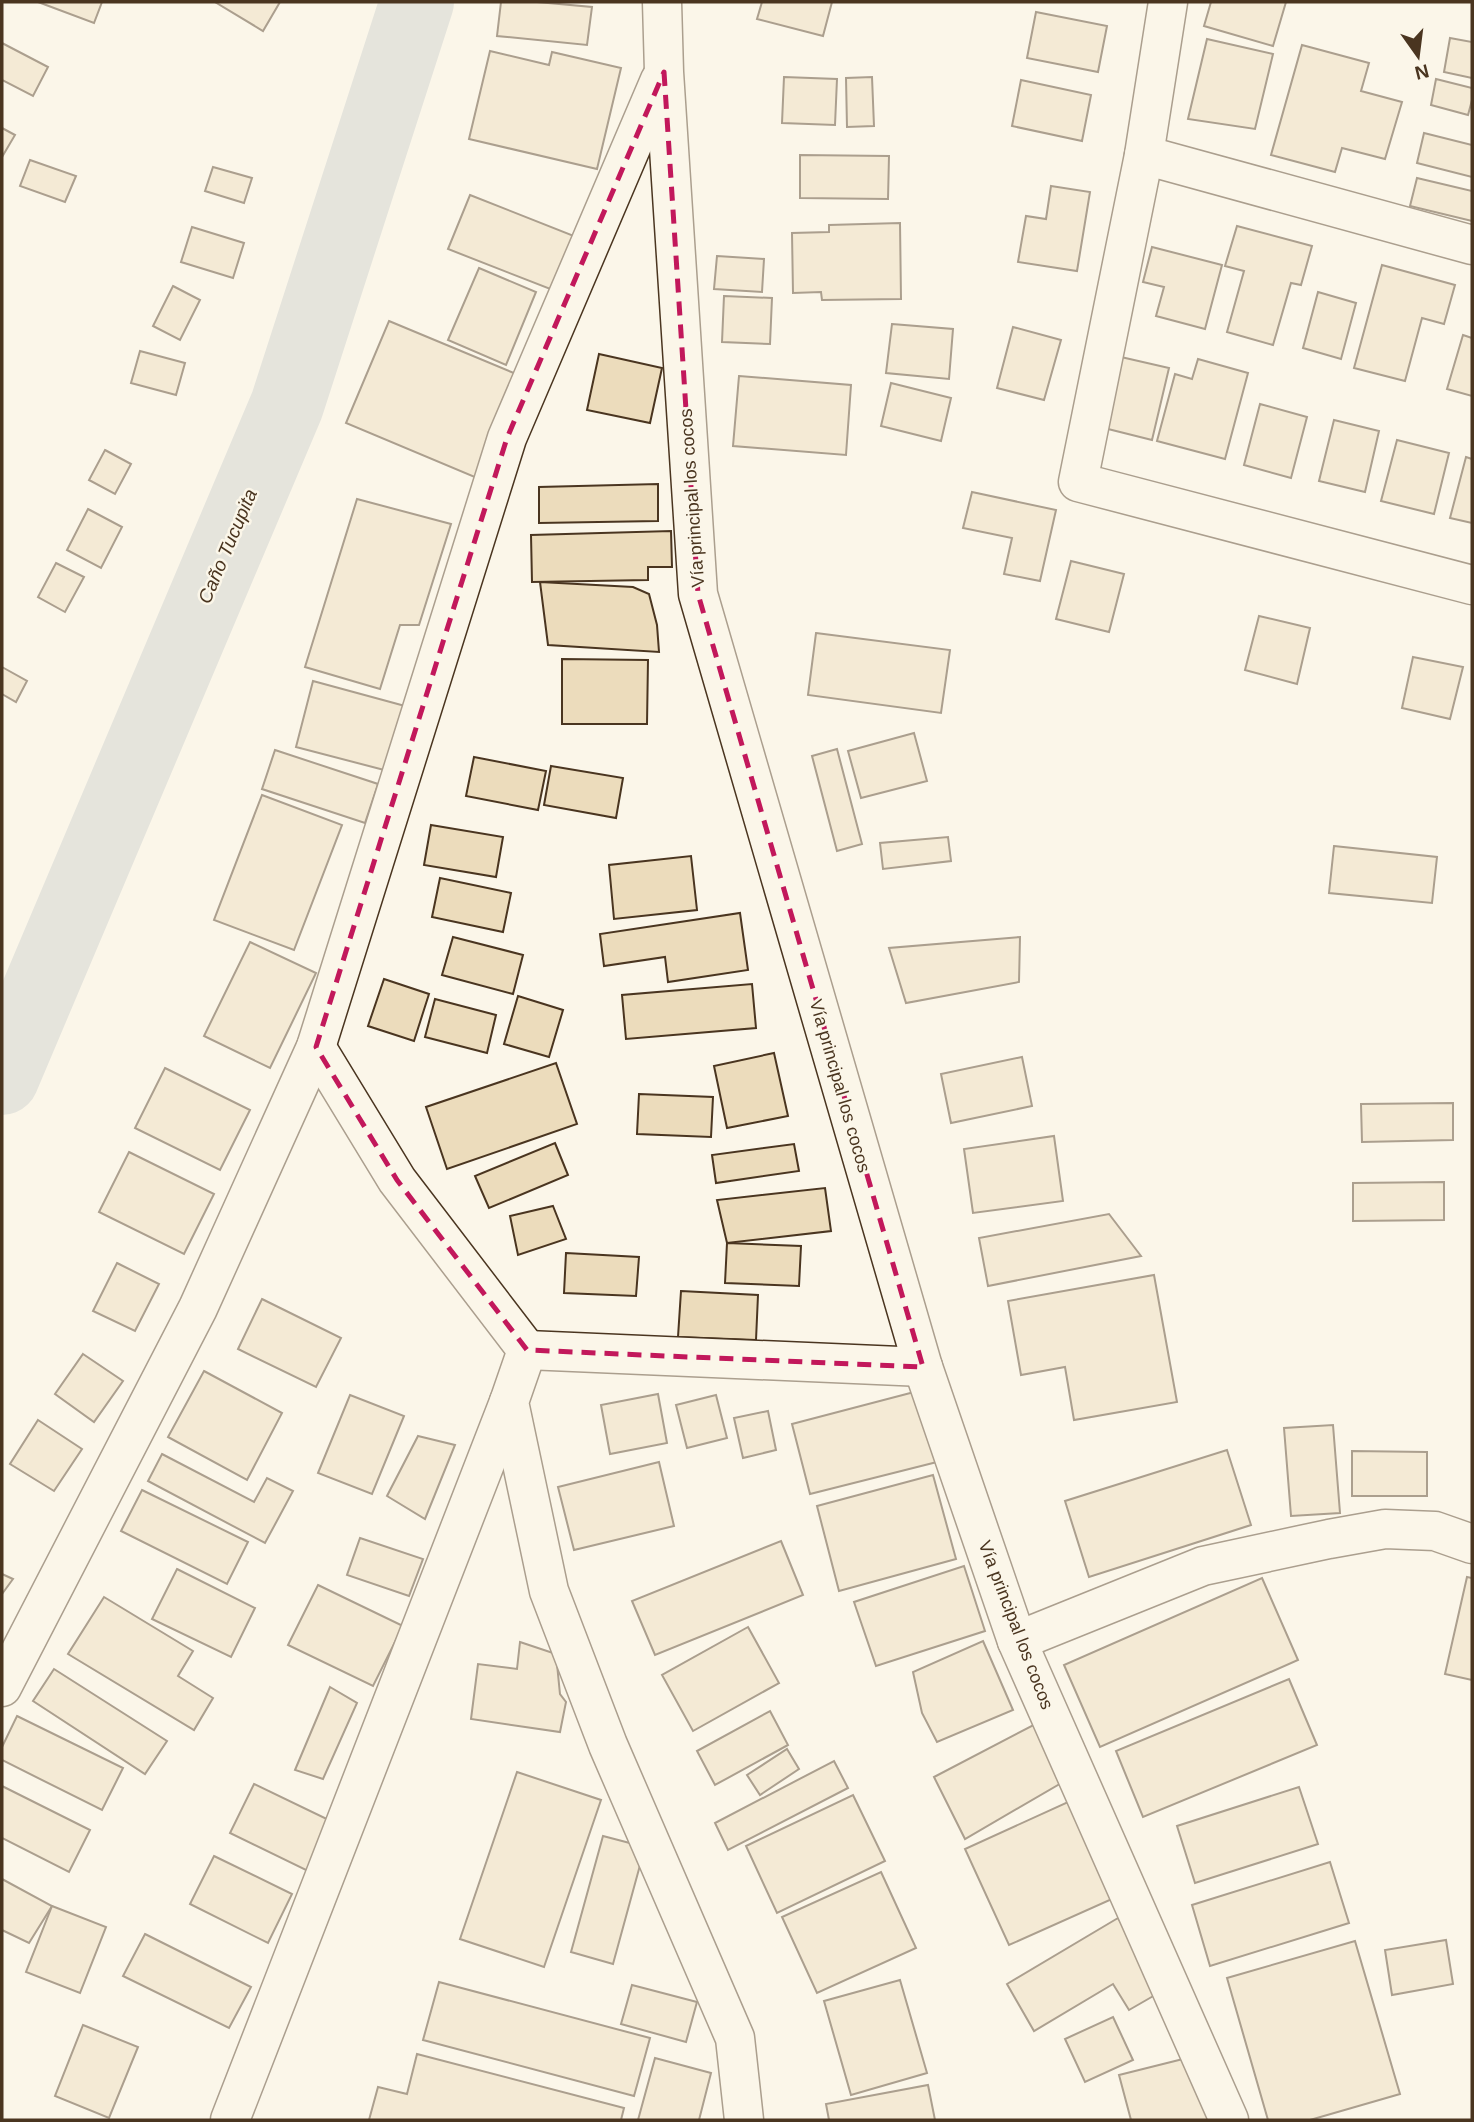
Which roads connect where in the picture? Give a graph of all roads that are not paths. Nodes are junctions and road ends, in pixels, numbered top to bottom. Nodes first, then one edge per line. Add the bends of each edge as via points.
1 (662, 2) edge
2 (1168, 2) edge
3 (664, 72) junction
4 (1144, 155) junction
5 (1472, 245) edge
6 (1472, 585) edge
7 (316, 1047) junction
8 (527, 1350) junction
9 (923, 1367) junction
10 (509, 1402) junction
11 (1472, 1544) edge
12 (1017, 1641) junction
13 (2, 1686) edge
14 (230, 2120) edge
15 (744, 2120) edge
16 (1229, 2120) edge

1 - 3 street, Vía principal los cocos
2 - 4 street
3 - 7 street via 507,438
3 - 9 street, Vía principal los cocos via 698,594
4 - 5 street
4 - 6 street via 1078,482
7 - 8 street via 397,1180
7 - 13 street via 198,1308
8 - 9 street
8 - 10 street
9 - 12 street, Vía principal los cocos
10 - 14 street
10 - 15 street via 550,1591 608,1745 735,2038
11 - 12 street via 1435,1531 1385,1529 1329,1539 1203,1566
12 - 16 street, Vía principal los cocos

